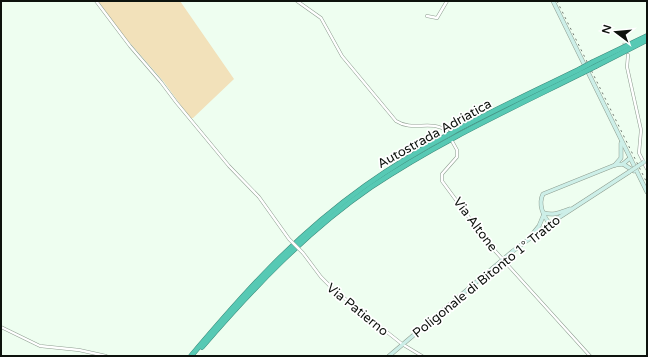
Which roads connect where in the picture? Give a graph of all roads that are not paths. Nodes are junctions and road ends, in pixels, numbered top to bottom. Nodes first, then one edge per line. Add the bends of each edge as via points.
1 (96, 1) edge
2 (297, 1) edge
3 (447, 1) edge
4 (553, 1) edge
5 (427, 16) dead end
6 (647, 36) edge
7 (647, 40) edge
8 (628, 55) tunnel mouth
9 (594, 64) junction
10 (581, 71) junction
11 (447, 131) dead end
12 (620, 138) junction
13 (452, 141) dead end
14 (630, 158) junction
15 (619, 161) junction
16 (646, 161) edge
17 (623, 164) junction
18 (615, 165) junction
19 (647, 169) edge
20 (638, 175) junction
21 (647, 192) edge
22 (578, 205) junction
23 (544, 213) junction
24 (550, 224) junction
25 (526, 242) junction
26 (503, 260) junction
27 (1, 327) edge
28 (402, 344) junction
29 (106, 356) edge
30 (191, 356) edge
31 (195, 356) edge
32 (389, 356) edge
33 (422, 356) edge
34 (590, 356) edge

1 - 28 street, Via Patierno, bridge via 228,166 258,197 321,278
2 - 11 street via 321,18 342,56 396,121 408,125 436,124
3 - 5 street via 437,18
4 - 12 main road
6 - 9 highway, Autostrada Adriatica
7 - 9 highway, Autostrada Adriatica
8 - 19 street via 628,67 641,130 639,153
9 - 10 highway, Autostrada Adriatica, bridge
10 - 30 highway, Autostrada Adriatica via 452,132 352,195 300,238 259,277
10 - 31 highway, Autostrada Adriatica via 444,142 366,191 324,223 285,258 247,296
12 - 14 main road
12 - 15 main road via 622,149
13 - 26 street, Via Altone via 457,150 457,157 442,174 442,181
14 - 15 main road
14 - 17 main road
14 - 20 main road
15 - 18 main road
16 - 22 main road, Poligonale di Bitonto 1° Tratto, bridge
17 - 18 main road
17 - 20 main road
18 - 23 main road via 543,194 541,205
20 - 21 main road
22 - 23 main road via 558,214
22 - 24 main road, Poligonale di Bitonto 1° Tratto
23 - 24 main road
23 - 25 main road via 539,226
24 - 25 main road, Poligonale di Bitonto 1° Tratto
25 - 26 main road, Poligonale di Bitonto 1° Tratto
26 - 28 main road, Poligonale di Bitonto 1° Tratto
26 - 34 street, Via Altone
27 - 29 street via 40,346
28 - 32 main road, Poligonale di Bitonto 1° Tratto
28 - 33 street, Via Patierno

